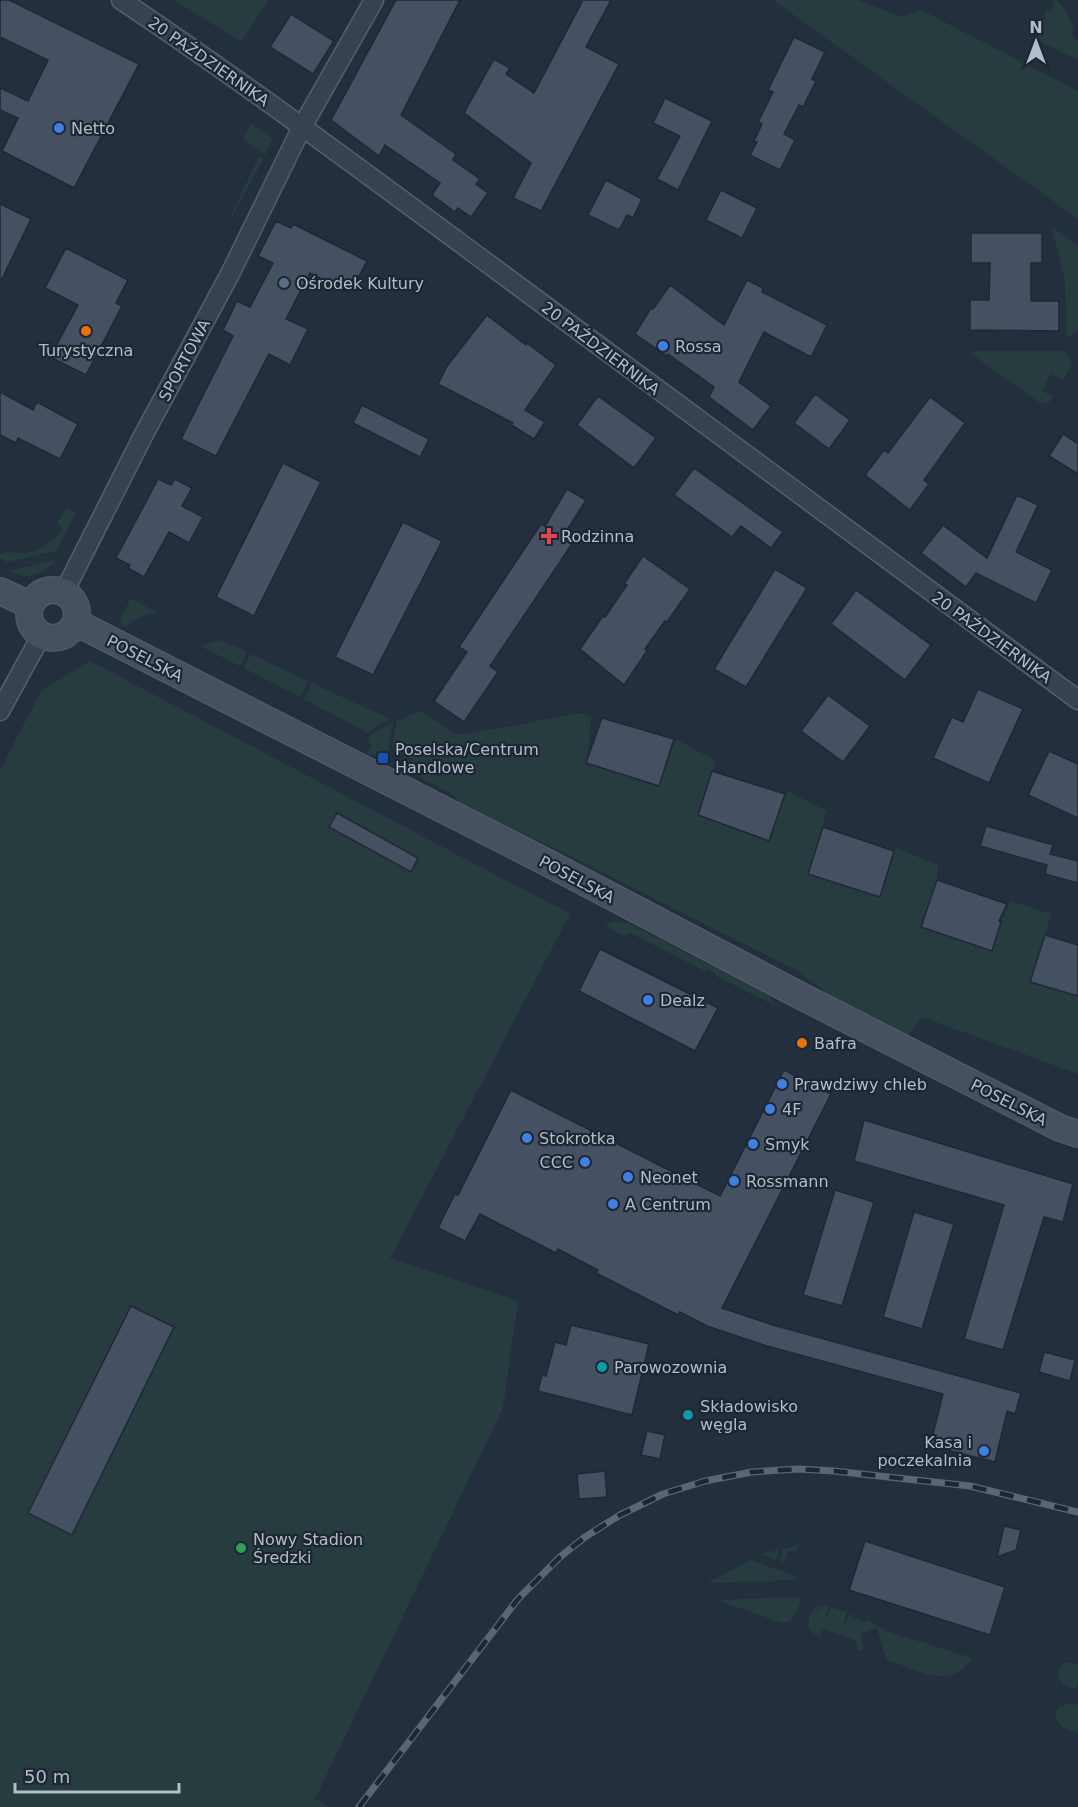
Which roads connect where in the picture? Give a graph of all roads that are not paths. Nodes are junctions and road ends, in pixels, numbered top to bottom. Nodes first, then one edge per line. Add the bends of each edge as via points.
1 (121, 0) edge
2 (374, 0) edge
3 (302, 127) junction
4 (0, 591) edge
5 (64, 592) junction
6 (30, 605) junction
7 (77, 623) junction
8 (41, 636) junction
9 (1078, 700) edge
10 (0, 711) edge
11 (1078, 1134) edge

1 - 3 street, 20 PAŹDZIERNIKA
2 - 3 street, SPORTOWA
3 - 5 street, SPORTOWA
3 - 9 street, 20 PAŹDZIERNIKA
4 - 6 street
5 - 6 street via 44,592
5 - 7 street via 76,605
6 - 8 street via 30,622
7 - 8 street via 62,638
7 - 11 street, POSELSKA via 808,1000
8 - 10 street

